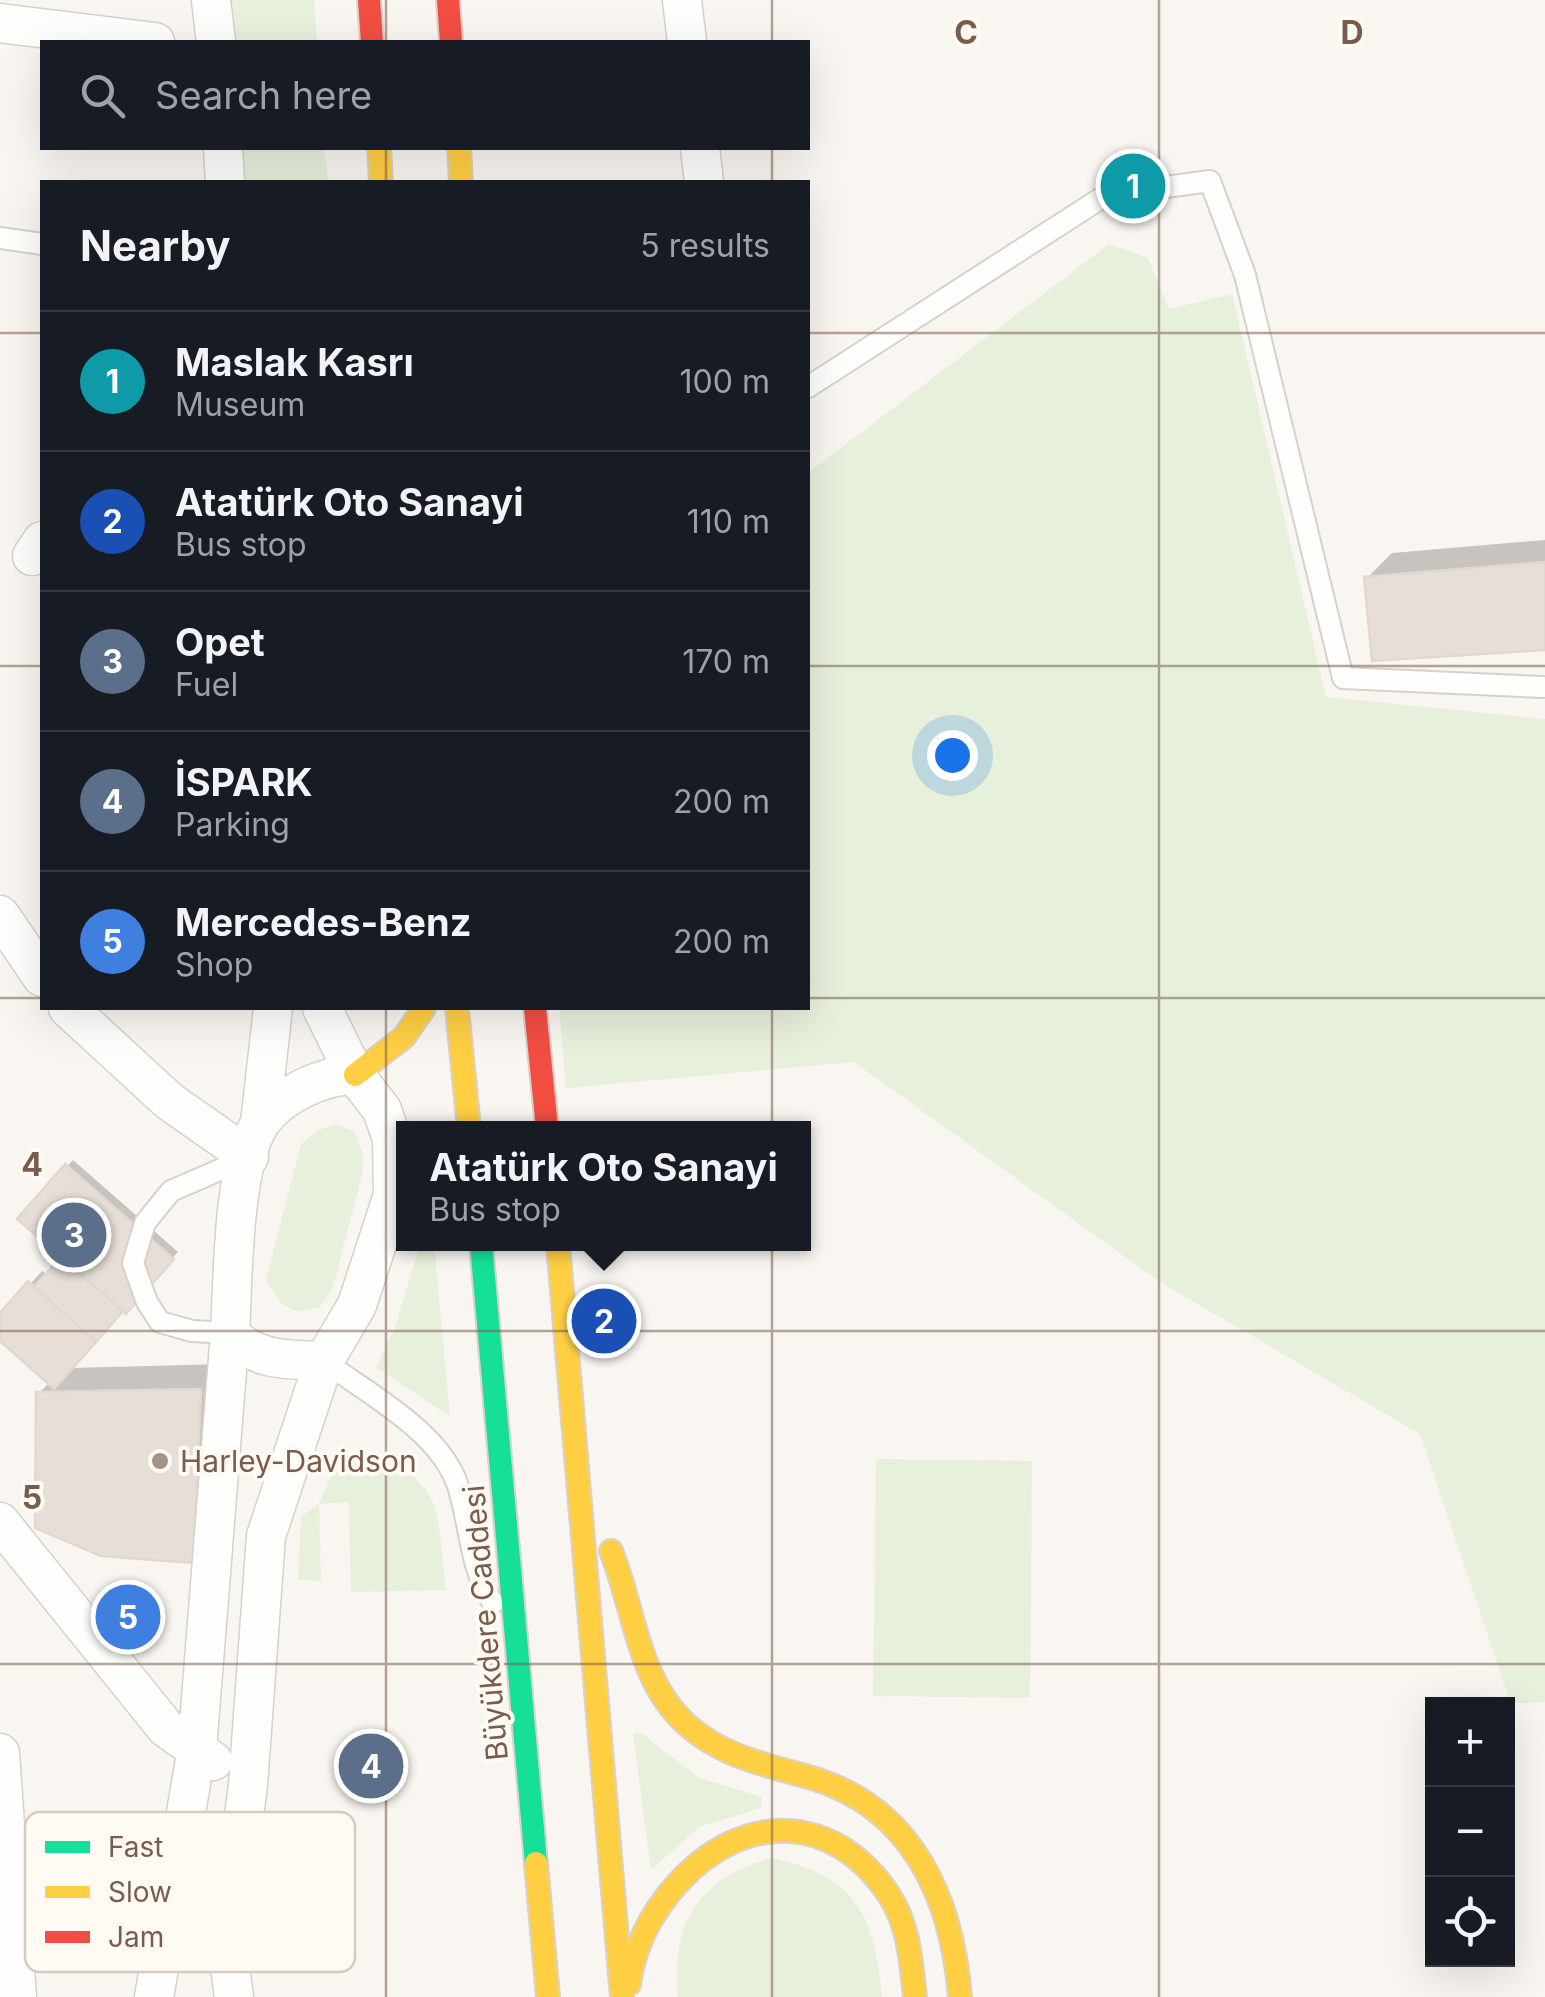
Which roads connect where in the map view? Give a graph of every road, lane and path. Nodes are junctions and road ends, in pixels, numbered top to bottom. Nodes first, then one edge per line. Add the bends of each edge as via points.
1 (211, 0) edge
2 (369, 0) edge
3 (448, 0) edge
4 (682, 0) edge
5 (0, 23) edge
6 (139, 40) edge
7 (216, 40) edge
8 (372, 40) edge
9 (451, 40) edge
10 (687, 40) edge
11 (223, 150) edge
12 (379, 150) edge
13 (459, 150) edge
14 (700, 150) edge
15 (225, 180) edge
16 (381, 180) edge
17 (461, 180) edge
18 (704, 180) edge
19 (0, 238) edge
20 (40, 244) edge
21 (810, 385) edge
22 (1543, 687) edge
23 (0, 915) edge
24 (40, 974) edge
25 (70, 1010) edge
26 (273, 1010) edge
27 (323, 1010) edge
28 (423, 1010) edge
29 (457, 1010) edge
30 (536, 1010) edge
31 (355, 1075) junction
32 (468, 1121) edge
33 (546, 1121) edge
34 (255, 1140) junction
35 (482, 1251) edge
36 (559, 1251) edge
37 (230, 1333) junction
38 (324, 1362) junction
39 (578, 1484) junction
40 (0, 1522) edge
41 (516, 1634) junction
42 (197, 1749) junction
43 (0, 1753) edge
44 (248, 1785) junction
45 (186, 1812) edge
46 (244, 1812) edge
47 (158, 1972) edge
48 (231, 1972) edge
49 (17, 1997) edge
50 (154, 1997) edge
51 (234, 1997) edge
52 (548, 1997) edge
53 (625, 1997) edge
54 (915, 1997) edge
55 (960, 1997) edge

1 - 7 street
2 - 8 main road
3 - 9 main road
4 - 10 street
5 - 6 street
11 - 15 street
12 - 16 main road
13 - 17 main road
14 - 18 street
19 - 20 lane
21 - 22 lane via 1106,195 1210,180 1245,275 1343,678
23 - 24 street
25 - 34 street via 169,1102
26 - 34 street
27 - 31 street
28 - 31 main road via 404,1037
29 - 32 main road
30 - 33 main road
31 - 34 street via 301,1090
31 - 38 street via 382,1110 392,1138 393,1196 358,1304
34 - 37 street via 238,1210
34 - 37 lane via 171,1191 145,1223 133,1263 160,1322
35 - 41 main road, Büyükdere Caddesi
36 - 39 main road
37 - 38 street via 243,1348
37 - 42 street
38 - 41 lane via 443,1459 458,1485 489,1598
38 - 44 street via 266,1536
39 - 53 main road
39 - 55 main road via 616,1560 643,1664 670,1707 735,1759 820,1780 856,1797 912,1840 951,1927
40 - 42 street via 166,1728
41 - 52 main road, Büyükdere Caddesi
42 - 44 street
42 - 45 street
43 - 49 street
44 - 46 street
47 - 50 street
48 - 51 street
53 - 54 main road via 647,1923 682,1873 731,1839 767,1829 808,1832 859,1854 899,1913 914,1956

